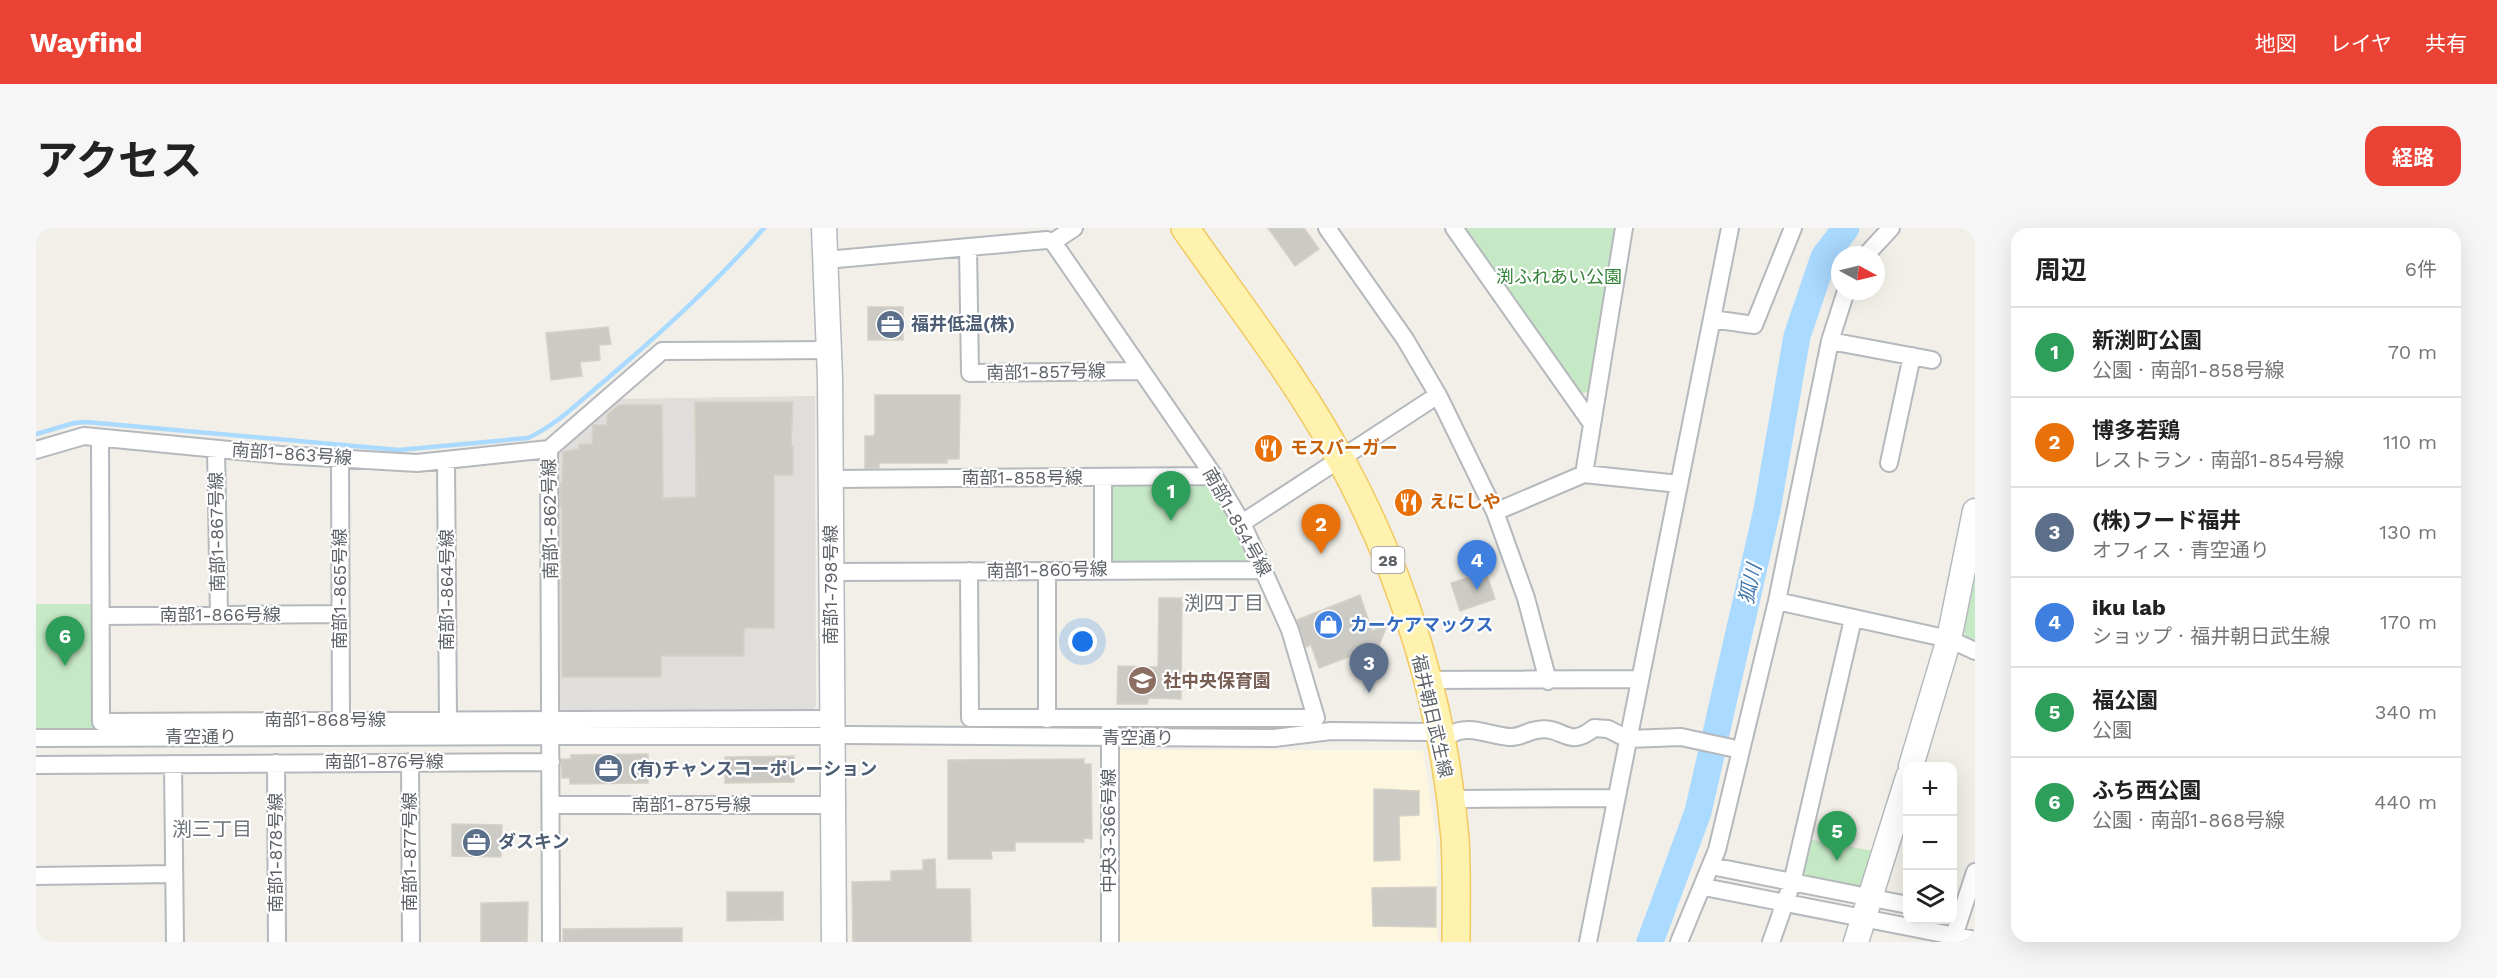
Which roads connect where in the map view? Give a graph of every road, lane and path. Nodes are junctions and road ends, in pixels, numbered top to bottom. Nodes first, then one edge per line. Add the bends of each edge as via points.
1 (824, 228) edge
2 (1074, 228) edge
3 (1185, 228) edge
4 (1327, 228) edge
5 (1454, 228) edge
6 (1624, 228) edge
7 (1730, 228) edge
8 (1793, 228) edge
9 (1891, 228) edge
10 (1053, 242) junction
11 (1874, 246) edge
12 (968, 247) junction
13 (826, 260) junction
14 (1843, 300) edge
15 (1712, 319) junction
16 (1830, 341) junction
17 (829, 350) junction
18 (1912, 356) junction
19 (1932, 360) dead end
20 (1140, 371) junction
21 (1438, 395) junction
22 (1592, 424) junction
23 (100, 438) junction
24 (216, 449) junction
25 (549, 449) junction
26 (36, 450) edge
27 (340, 458) junction
28 (1341, 460) junction
29 (446, 461) junction
30 (1889, 463) dead end
31 (1584, 474) junction
32 (1214, 476) junction
33 (1103, 477) junction
34 (830, 479) junction
35 (1679, 484) junction
36 (1975, 510) edge
37 (1495, 512) junction
38 (1242, 523) junction
39 (1104, 569) junction
40 (1264, 570) junction
41 (969, 571) junction
42 (1047, 571) junction
43 (831, 572) junction
44 (1777, 601) junction
45 (219, 615) junction
46 (340, 615) junction
47 (101, 616) junction
48 (1853, 618) junction
49 (1949, 639) junction
50 (1975, 651) edge
51 (1640, 679) junction
52 (1427, 680) junction
53 (1548, 681) junction
54 (447, 719) junction
55 (1047, 719) junction
56 (341, 720) junction
57 (552, 720) junction
58 (1110, 720) junction
59 (834, 730) junction
60 (1429, 732) dead end
61 (1450, 735) dead end
62 (36, 738) edge
63 (1109, 738) junction
64 (1628, 739) junction
65 (1738, 750) junction
66 (410, 762) junction
67 (551, 762) junction
68 (1912, 762) edge
69 (276, 763) junction
70 (173, 764) junction
71 (36, 765) edge
72 (1903, 793) edge
73 (1615, 798) junction
74 (1450, 799) junction
75 (551, 805) junction
76 (831, 805) junction
77 (1711, 866) junction
78 (1975, 872) edge
79 (174, 874) junction
80 (36, 876) edge
81 (1792, 883) junction
82 (1704, 886) junction
83 (1783, 903) junction
84 (1903, 905) edge
85 (1867, 908) junction
86 (1962, 917) edge
87 (1953, 939) edge
88 (1975, 940) edge
89 (175, 942) edge
90 (277, 942) edge
91 (411, 942) edge
92 (552, 942) edge
93 (834, 942) edge
94 (1110, 942) edge
95 (1456, 942) edge
96 (1588, 942) edge
97 (1679, 942) edge
98 (1771, 942) edge
99 (1856, 942) edge

1 - 13 street, 南部1-798号線
2 - 10 street
3 - 28 main road, 福井朝日武生線 / 28
4 - 21 street via 1405,339
5 - 22 street
6 - 22 street
7 - 15 street
8 - 15 street via 1754,325
9 - 11 street
10 - 12 street
10 - 20 street, 南部1-854号線
12 - 13 street
12 - 20 street, 南部1-857号線 via 970,372
13 - 17 street, 南部1-798号線
14 - 16 street
15 - 35 street
16 - 18 street
16 - 44 street
17 - 25 street, 南部1-862号線 via 662,351
17 - 34 street, 南部1-798号線
18 - 19 street
18 - 30 street
20 - 32 street, 南部1-854号線
21 - 28 street
21 - 37 street
22 - 31 street
23 - 24 street, 南部1-863号線
23 - 26 street, 南部1-863号線 via 84,436
23 - 47 street, 南部1-868号線
24 - 27 street, 南部1-863号線
24 - 45 street, 南部1-867号線
25 - 29 street, 南部1-863号線
25 - 57 street, 南部1-862号線
27 - 29 street, 南部1-863号線
27 - 46 street, 南部1-865号線
28 - 38 street
28 - 52 main road, 福井朝日武生線 / 28 via 1399,586
29 - 54 street, 南部1-864号線
31 - 35 street
31 - 37 street
32 - 33 street, 南部1-858号線
32 - 38 street, 南部1-854号線
33 - 34 street, 南部1-858号線
33 - 39 street
34 - 43 street, 南部1-798号線
35 - 51 street
36 - 49 street
37 - 53 street via 1526,598
38 - 40 street, 南部1-854号線
39 - 40 street, 南部1-860号線
39 - 42 street, 南部1-860号線
40 - 58 street, 南部1-854号線 via 1290,630 1316,718
41 - 42 street, 南部1-860号線
41 - 43 street, 南部1-860号線
41 - 55 street, 南部1-854号線 via 970,718
42 - 55 street
43 - 59 street, 南部1-798号線
44 - 48 street
44 - 65 street
45 - 46 street, 南部1-866号線
45 - 47 street, 南部1-866号線
46 - 56 street, 南部1-865号線
47 - 56 street, 南部1-868号線 via 101,722
48 - 49 street
48 - 81 street
49 - 50 street
49 - 68 street
51 - 53 street
51 - 64 street
52 - 53 street
52 - 74 main road, 福井朝日武生線 / 28
54 - 56 street, 南部1-868号線
54 - 57 street, 南部1-868号線
55 - 58 street, 南部1-854号線
57 - 59 street, 南部1-868号線
57 - 67 street, 南部1-862号線
58 - 63 street, 中央3-366号線
59 - 62 street, 青空通り via 553,736
59 - 63 street, 青空通り
59 - 76 street, 南部1-798号線
60 - 63 street, 青空通り via 1331,731 1274,738
61 - 64 street via 1477,731 1512,738 1538,729 1582,738 1594,728 1608,729
63 - 94 street, 中央3-366号線
64 - 65 street via 1691,739
64 - 73 street
65 - 77 street
66 - 67 street, 南部1-876号線
66 - 69 street, 南部1-876号線
66 - 91 street, 南部1-877号線
67 - 75 street
69 - 70 street, 南部1-876号線
69 - 90 street, 南部1-878号線
70 - 71 street, 南部1-876号線
70 - 79 street
72 - 85 street
73 - 74 street
73 - 96 street
74 - 95 main road, 福井朝日武生線 / 28 via 1455,837
75 - 76 street, 南部1-875号線
75 - 92 street
76 - 93 street, 南部1-798号線
77 - 81 street
77 - 82 street
78 - 86 street
79 - 80 street
79 - 89 street
81 - 83 street
81 - 85 street
82 - 83 street
82 - 97 street
83 - 85 street
83 - 98 street
84 - 85 street
85 - 87 street
85 - 99 street
86 - 87 street
87 - 88 street

